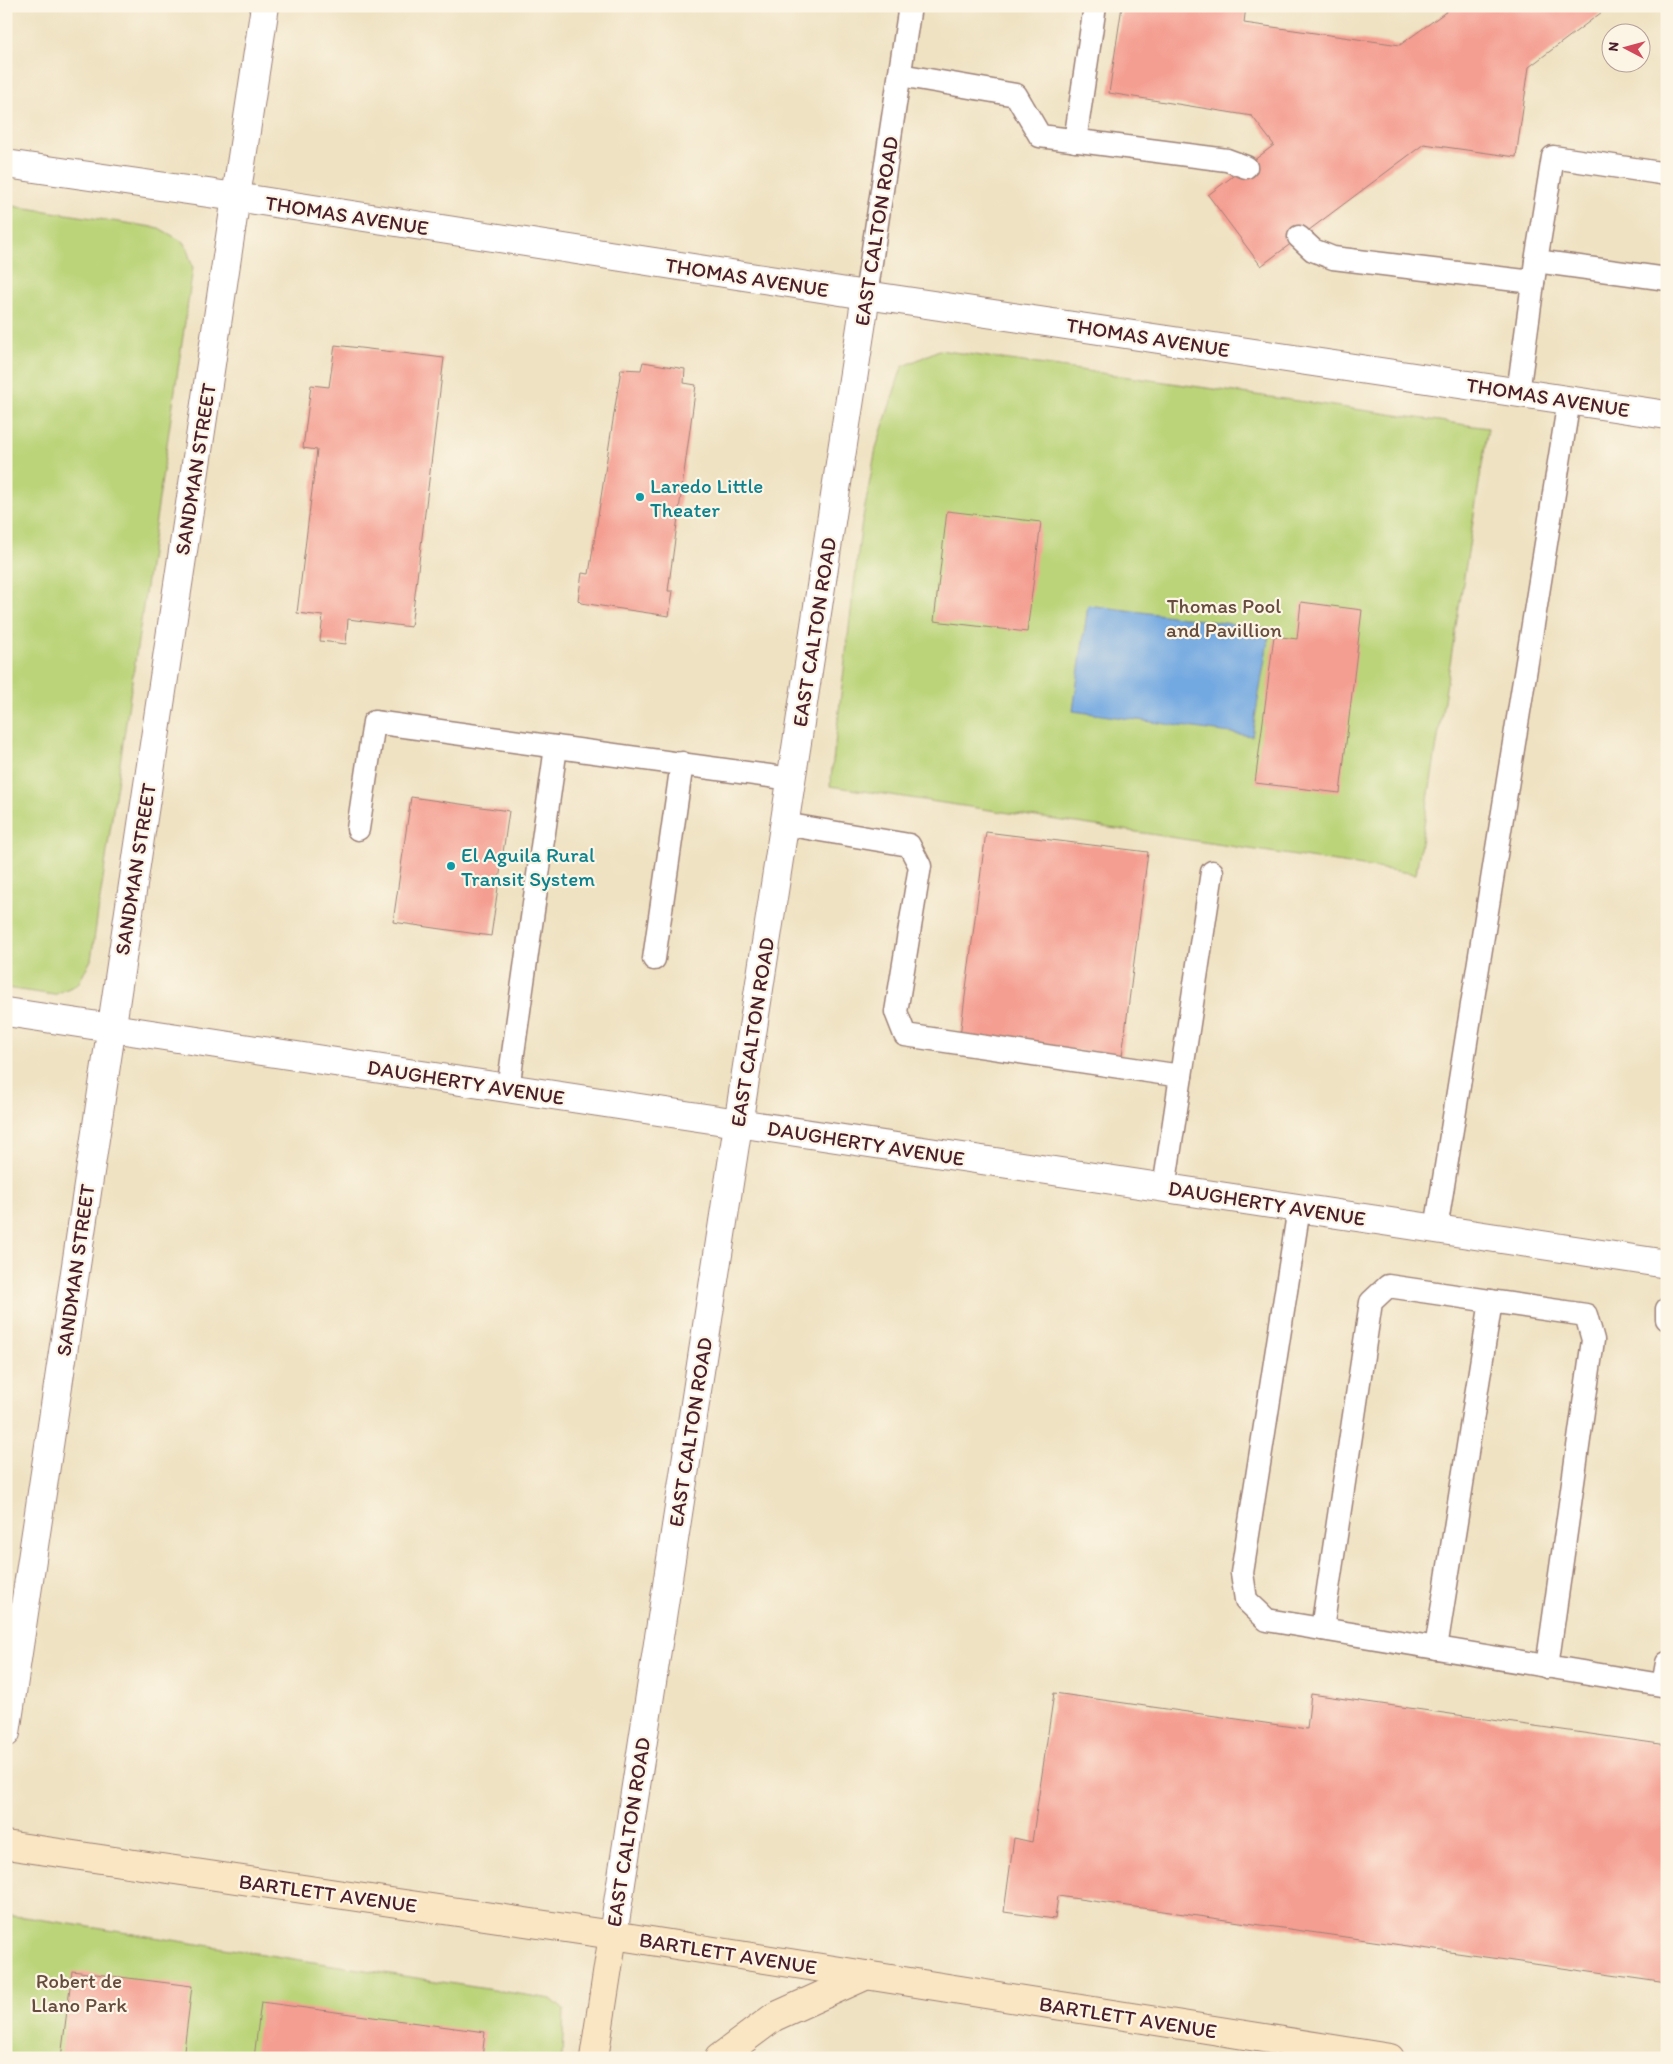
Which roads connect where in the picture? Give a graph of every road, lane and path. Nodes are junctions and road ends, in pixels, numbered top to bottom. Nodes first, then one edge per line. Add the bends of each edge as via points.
1 (265, 6) edge
2 (910, 6) edge
3 (1095, 6) edge
4 (900, 75) junction
5 (1075, 141) junction
6 (6, 164) edge
7 (1246, 167) dead end
8 (1667, 174) edge
9 (236, 198) junction
10 (1299, 237) dead end
11 (1535, 271) junction
12 (1667, 279) edge
13 (866, 295) junction
14 (1518, 393) junction
15 (1569, 400) junction
16 (1667, 415) edge
17 (556, 747) junction
18 (682, 764) junction
19 (791, 778) junction
20 (784, 824) junction
21 (358, 828) dead end
22 (1212, 872) dead end
23 (654, 959) dead end
24 (6, 1012) edge
25 (111, 1027) junction
26 (1181, 1076) junction
27 (508, 1089) junction
28 (738, 1124) junction
29 (1164, 1188) junction
30 (1299, 1208) junction
31 (1436, 1229) junction
32 (1667, 1264) edge
33 (1491, 1301) junction
34 (1667, 1309) edge
35 (1667, 1319) edge
36 (1322, 1629) junction
37 (1436, 1648) junction
38 (1667, 1663) edge
39 (1547, 1667) junction
40 (1665, 1686) edge
41 (6, 1733) edge
42 (6, 1845) edge
43 (612, 1935) junction
44 (867, 1976) junction
45 (594, 2058) edge
46 (719, 2058) edge
47 (1390, 2058) edge

1 - 9 street, SANDMAN STREET
2 - 4 lane, EAST CALTON ROAD
3 - 5 lane
4 - 5 lane via 1016,95 1040,136
4 - 13 lane, EAST CALTON ROAD
5 - 7 lane via 1227,160
6 - 9 street, THOMAS AVENUE
8 - 11 lane via 1553,157
9 - 13 street, THOMAS AVENUE
9 - 25 street, SANDMAN STREET
10 - 11 lane via 1313,250 1333,258
11 - 12 lane
11 - 14 lane
13 - 14 street, THOMAS AVENUE
13 - 19 street, EAST CALTON ROAD
14 - 15 street, THOMAS AVENUE
15 - 16 street, THOMAS AVENUE
15 - 31 lane
17 - 18 lane
17 - 21 lane via 374,722
17 - 27 lane
18 - 19 lane
18 - 23 lane
19 - 20 street, EAST CALTON ROAD
20 - 26 lane via 909,845 920,866 896,1012 905,1036
20 - 28 street, EAST CALTON ROAD
22 - 26 lane
24 - 25 street, DAUGHERTY AVENUE
25 - 27 street, DAUGHERTY AVENUE
25 - 41 street, SANDMAN STREET
26 - 29 lane
27 - 28 street, DAUGHERTY AVENUE
28 - 29 street, DAUGHERTY AVENUE
28 - 43 street, EAST CALTON ROAD
29 - 30 street, DAUGHERTY AVENUE
30 - 31 street, DAUGHERTY AVENUE
30 - 36 lane via 1242,1573 1246,1600 1267,1620
31 - 32 street, DAUGHERTY AVENUE
33 - 36 lane via 1388,1286 1371,1302
33 - 37 lane
33 - 39 lane via 1586,1315 1593,1340
34 - 35 lane
36 - 37 lane
37 - 39 lane
38 - 40 lane
39 - 40 lane
42 - 43 main road, BARTLETT AVENUE
43 - 44 main road, BARTLETT AVENUE
43 - 45 main road, EAST CALTON ROAD
44 - 46 main road via 774,2017
44 - 47 main road, BARTLETT AVENUE

